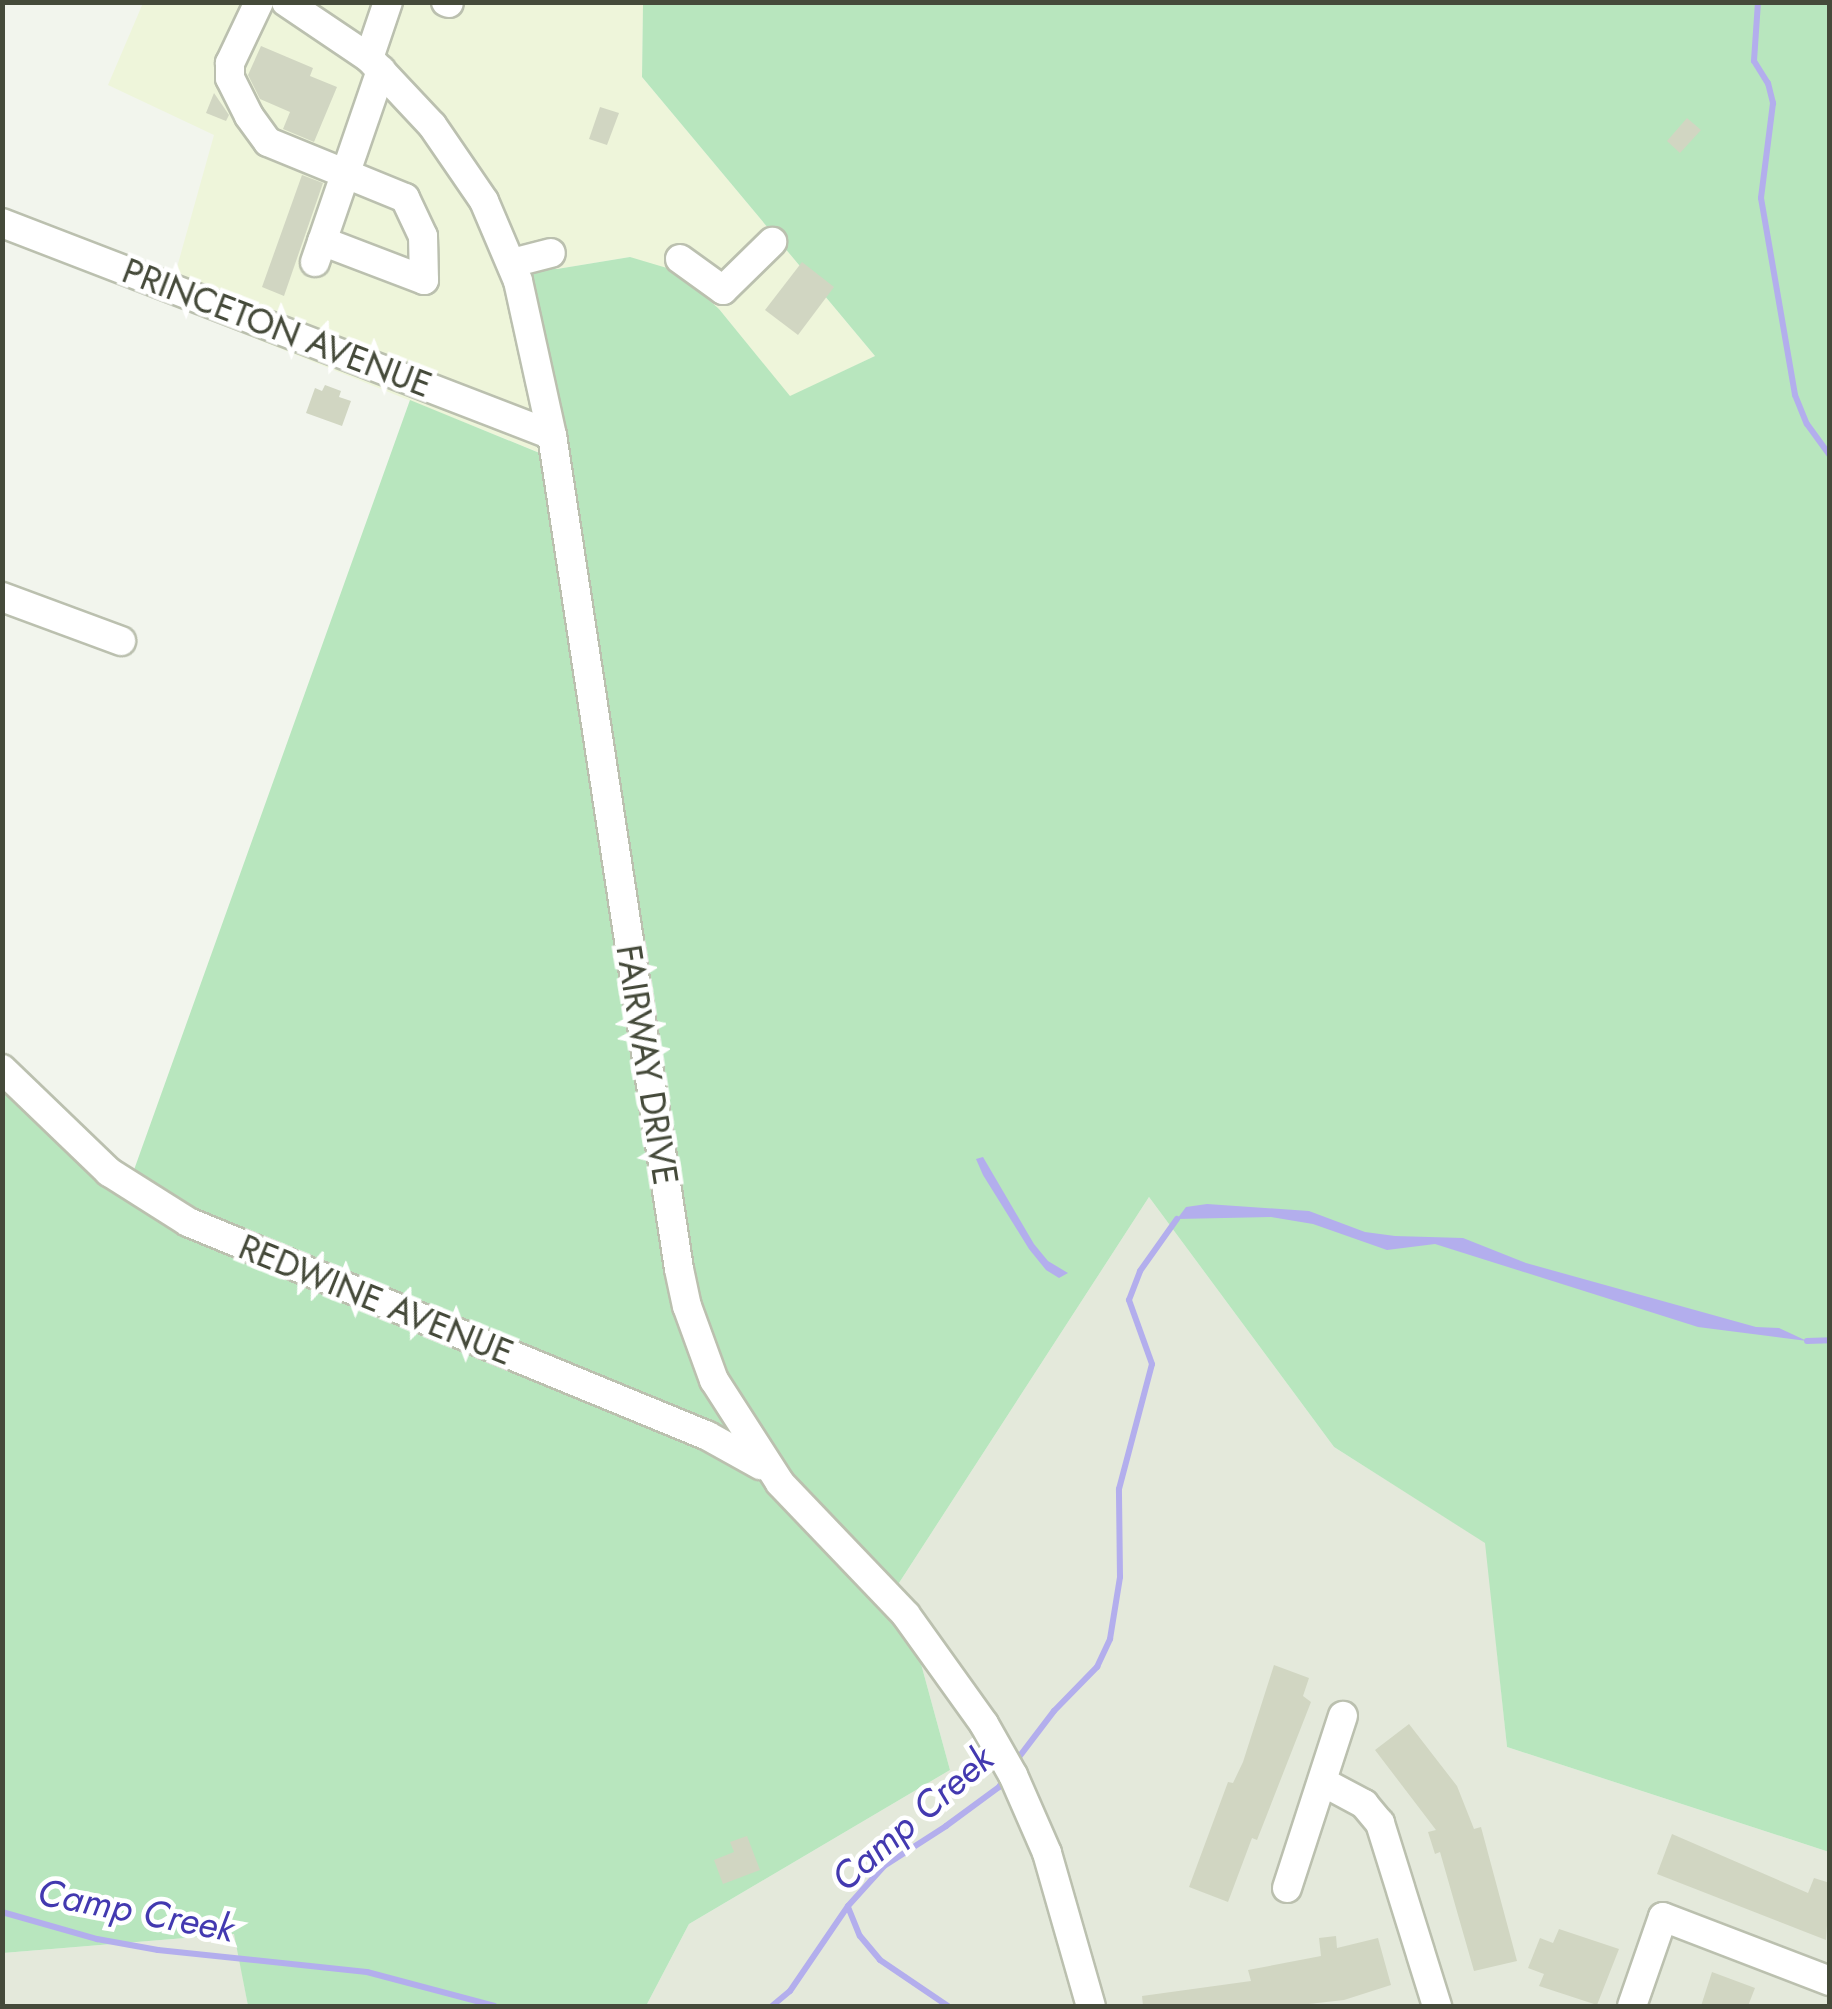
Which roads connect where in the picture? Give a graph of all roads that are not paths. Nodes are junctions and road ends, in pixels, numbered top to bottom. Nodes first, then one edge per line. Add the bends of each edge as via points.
1 (259, 2) edge
2 (286, 2) edge
3 (388, 2) edge
4 (375, 64) junction
5 (346, 172) junction
6 (2, 223) edge
7 (772, 242) dead end
8 (551, 253) dead end
9 (685, 261) dead end
10 (512, 262) junction
11 (552, 435) junction
12 (2, 596) edge
13 (121, 641) dead end
14 (2, 1069) edge
15 (780, 1483) junction
16 (1342, 1716) dead end
17 (1323, 1782) junction
18 (1287, 1888) dead end
19 (1830, 1981) edge
20 (1091, 2006) edge
21 (1437, 2006) edge
22 (1632, 2006) edge

1 - 5 street via 230,62 242,103 268,142
2 - 4 street, FAIRWAY DRIVE
3 - 4 street
4 - 5 street
4 - 10 street, FAIRWAY DRIVE via 458,160
5 - 5 street via 406,198 423,236 424,280 318,252
6 - 11 street, PRINCETON AVENUE
7 - 9 street via 723,290
8 - 10 street
10 - 11 street, FAIRWAY DRIVE
11 - 15 street, FAIRWAY DRIVE via 687,1306 723,1398
12 - 13 street
14 - 15 street, REDWINE AVENUE via 108,1172 188,1222 708,1436 757,1462
15 - 20 street, FAIRWAY DRIVE via 906,1615 984,1724 1041,1838
16 - 17 street
17 - 18 street
17 - 21 street via 1364,1804 1380,1823
19 - 22 street via 1663,1918

